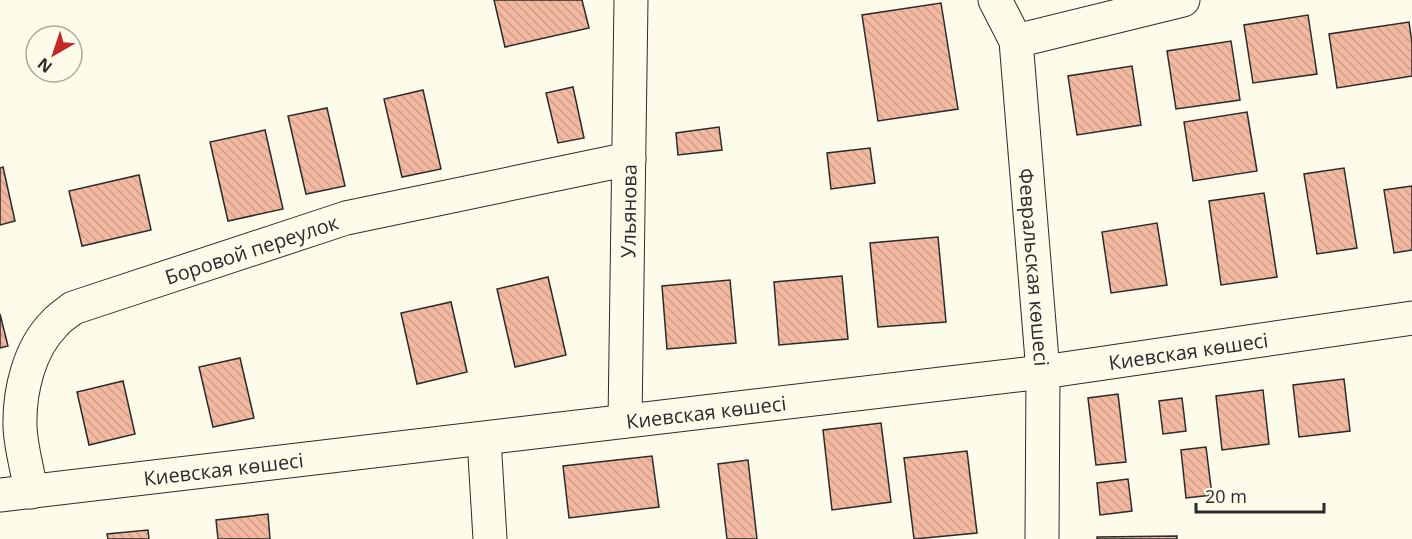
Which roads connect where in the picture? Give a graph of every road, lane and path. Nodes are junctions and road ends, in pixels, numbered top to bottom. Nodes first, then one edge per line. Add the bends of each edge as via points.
1 (994, 0) edge
2 (1183, 0) edge
3 (636, 1) edge
4 (1016, 41) junction
5 (629, 159) junction
6 (1412, 318) edge
7 (1042, 372) junction
8 (626, 421) junction
9 (484, 439) junction
10 (16, 494) edge
11 (490, 539) edge
12 (1042, 539) edge

1 - 4 street, Февральская көшесі
2 - 4 street
3 - 5 street, Ульянова
4 - 7 street, Февральская көшесі
5 - 8 street, Ульянова
5 - 10 street, Боровой переулок via 346,218 73,308 39,344 28,371 21,402
6 - 7 street, Киевская көшесі
7 - 8 street, Киевская көшесі
7 - 12 street, Февральская көшесі
8 - 9 street, Киевская көшесі
9 - 10 street, Киевская көшесі
9 - 11 street

